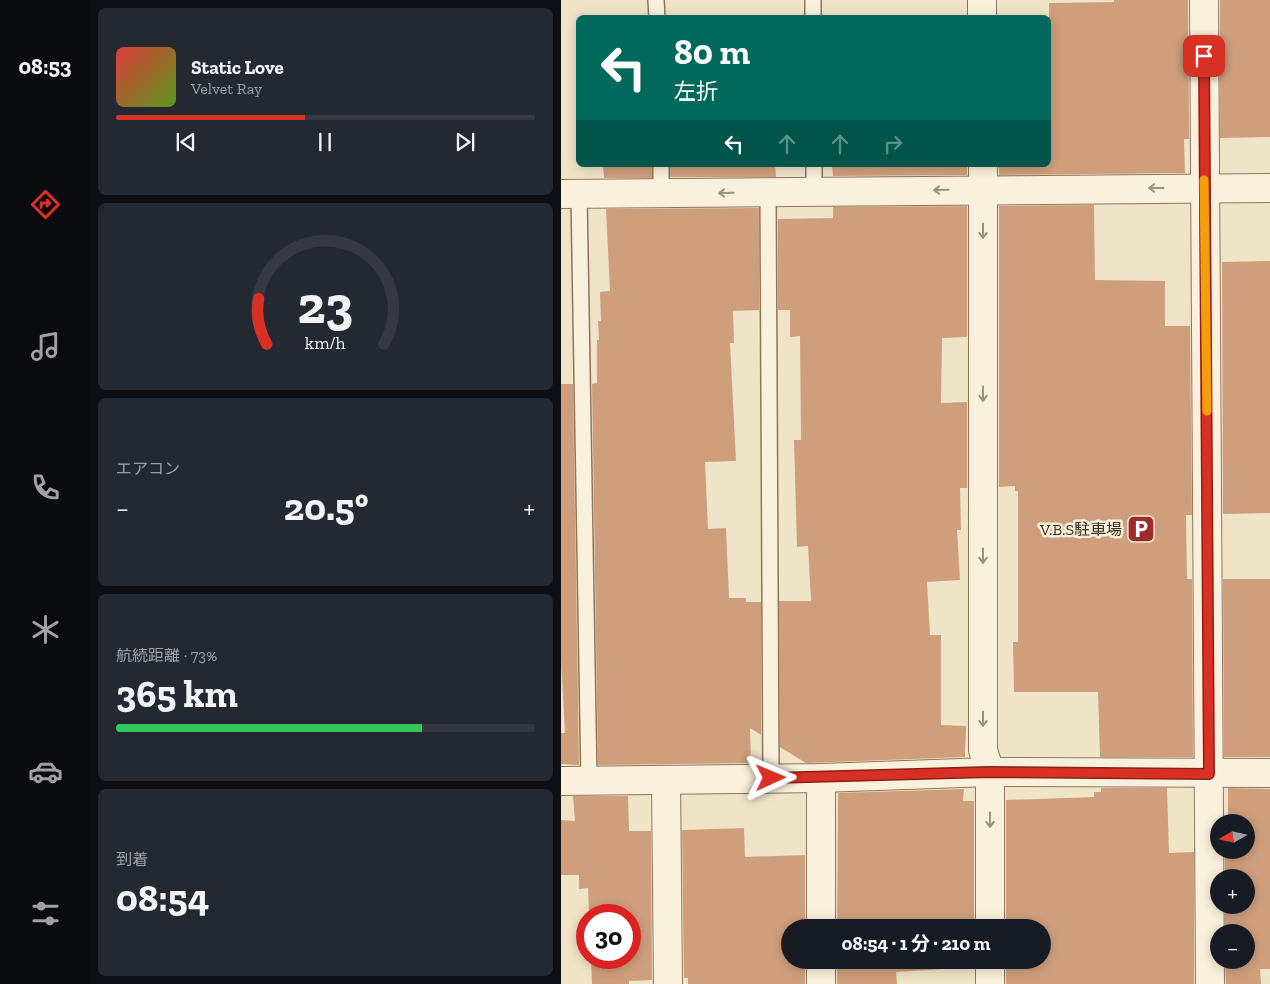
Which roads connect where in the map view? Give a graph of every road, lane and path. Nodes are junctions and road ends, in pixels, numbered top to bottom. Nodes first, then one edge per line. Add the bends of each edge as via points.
1 (656, 0) edge
2 (813, 0) edge
3 (982, 0) edge
4 (1204, 0) edge
5 (657, 15) edge
6 (813, 15) edge
7 (982, 15) edge
8 (661, 167) edge
9 (983, 177) edge
10 (814, 178) edge
11 (1204, 188) junction
12 (1270, 188) edge
13 (768, 192) junction
14 (661, 193) junction
15 (570, 194) edge
16 (990, 772) junction
17 (1270, 773) edge
18 (1209, 774) junction
19 (771, 778) junction
20 (821, 778) junction
21 (666, 780) junction
22 (561, 781) edge
23 (589, 781) junction
24 (821, 919) edge
25 (990, 919) edge
26 (821, 969) edge
27 (990, 969) edge
28 (668, 984) edge
29 (821, 984) edge
30 (990, 984) edge
31 (1210, 984) edge

1 - 5 lane
2 - 6 lane
3 - 7 street
4 - 11 street
8 - 14 lane
9 -> 10 street
11 -> 9 street
9 -> 16 street via 983,750
10 - 13 street
11 - 12 street
11 - 18 street
13 -> 14 street
13 - 19 lane
14 - 15 street
15 - 23 lane
16 - 18 street
16 - 20 street
16 -> 25 street
17 - 18 street
18 - 31 street
19 - 20 street
19 - 21 street
20 - 24 street
21 - 23 street
21 - 28 street
22 - 23 street
26 - 29 street
27 - 30 street

